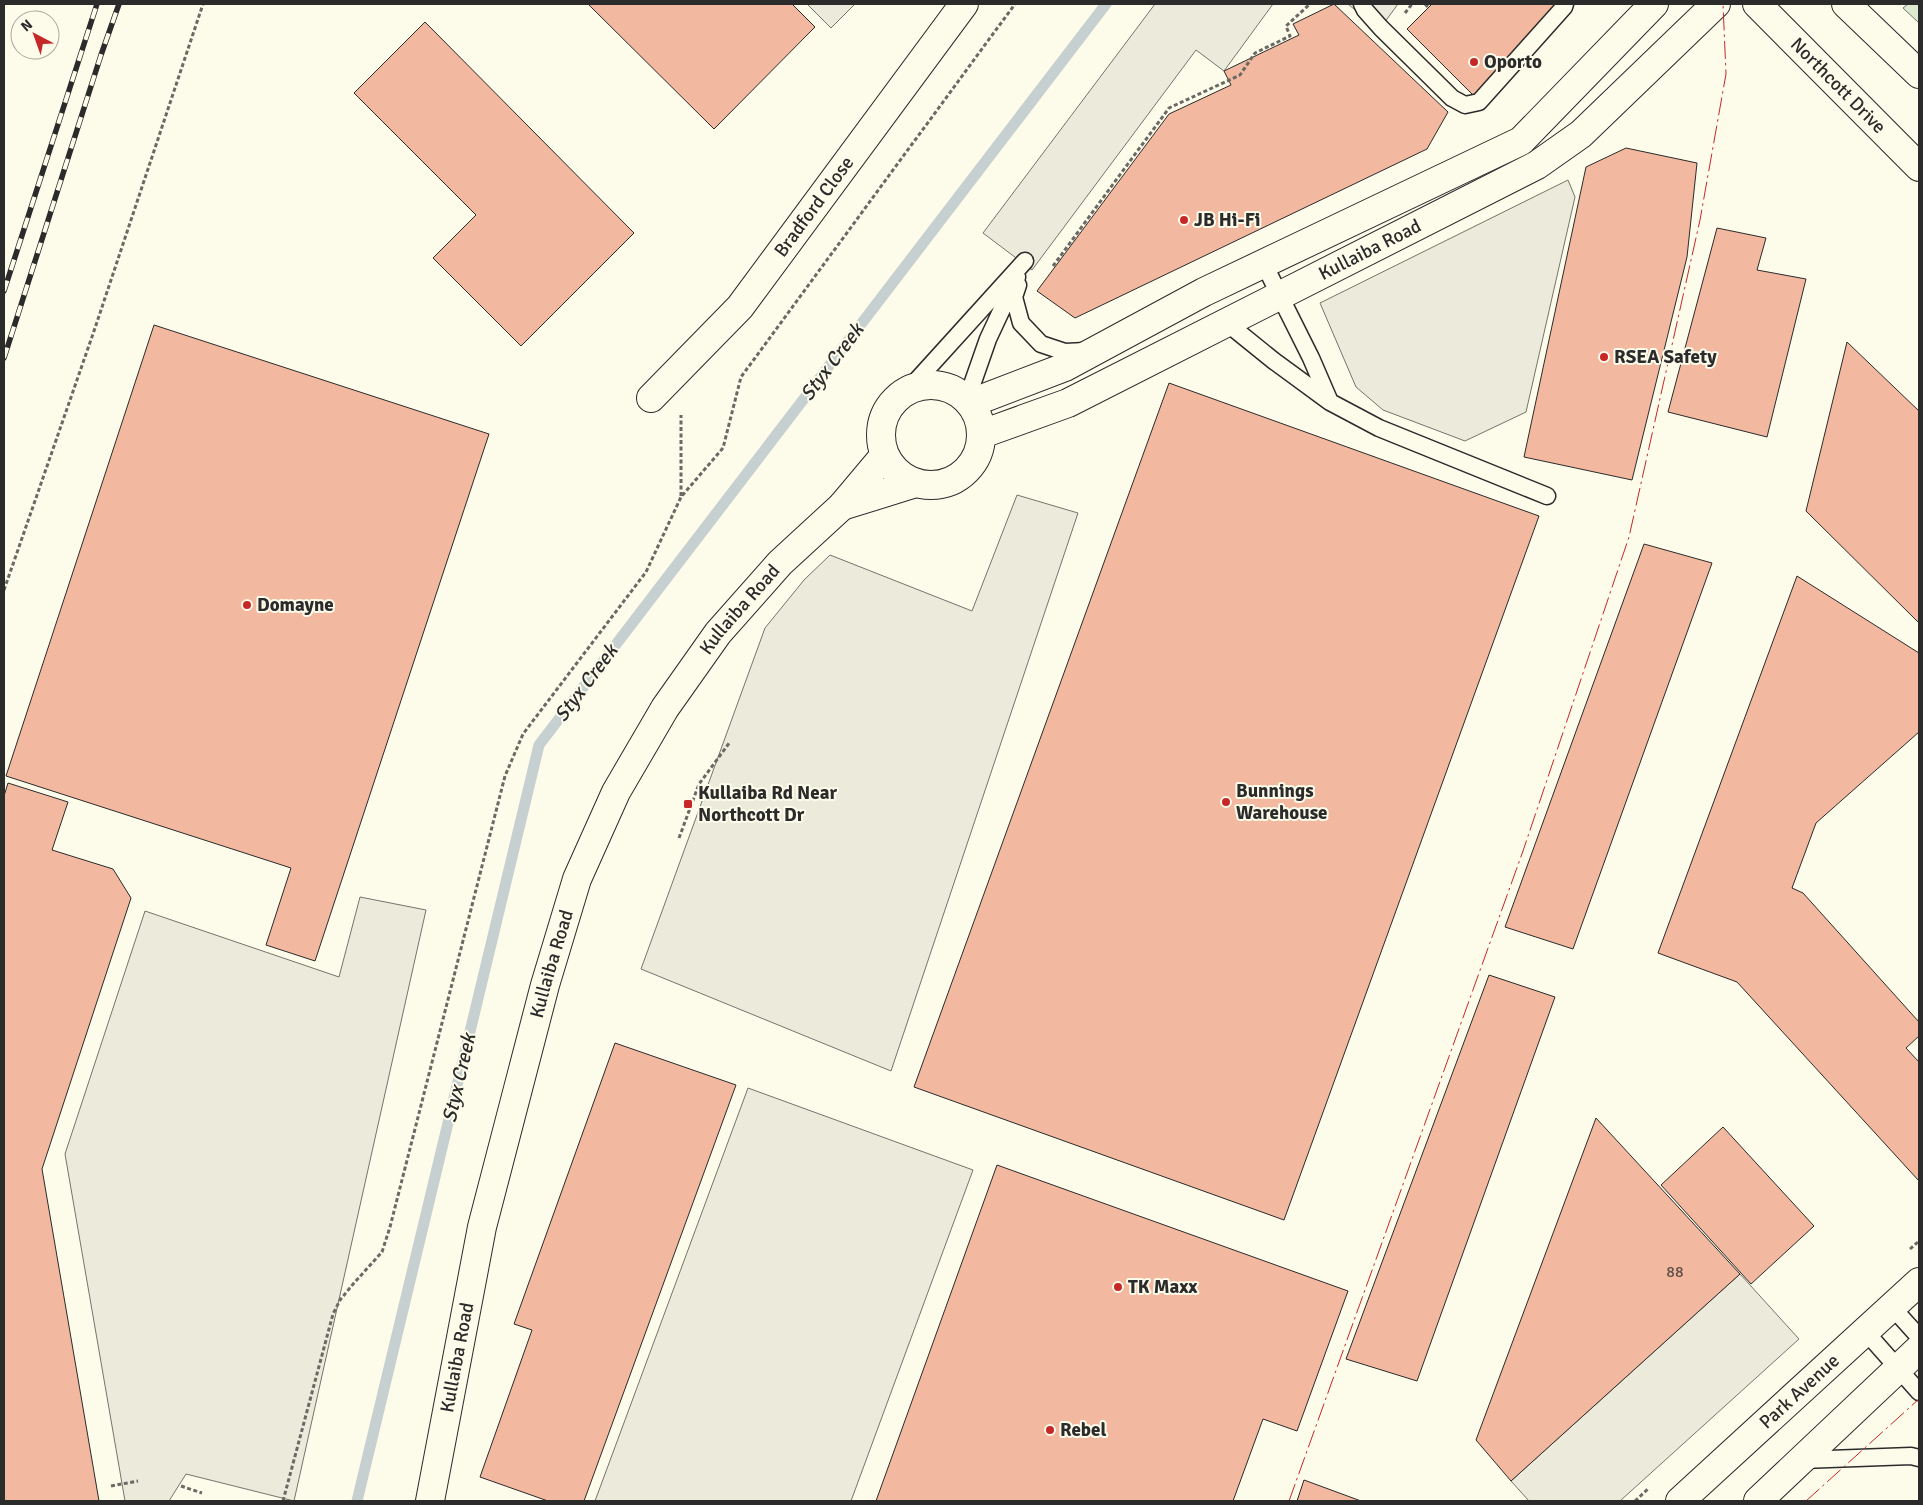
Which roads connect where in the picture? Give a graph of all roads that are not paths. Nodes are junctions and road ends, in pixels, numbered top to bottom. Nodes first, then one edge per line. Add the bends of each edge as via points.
1 (964, 4) edge
2 (1362, 4) edge
3 (1565, 4) edge
4 (1654, 4) edge
5 (1716, 4) edge
6 (1757, 4) edge
7 (1846, 4) edge
8 (1919, 74) edge
9 (1919, 167) edge
10 (1025, 261) junction
11 (1264, 264) junction
12 (1280, 296) junction
13 (1227, 323) junction
14 (1094, 351) junction
15 (908, 390) junction
16 (651, 398) dead end
17 (969, 401) junction
18 (1330, 402) junction
19 (982, 434) junction
20 (884, 456) junction
21 (916, 484) junction
22 (1547, 496) dead end
23 (842, 506) junction
24 (1919, 1282) edge
25 (1892, 1307) junction
26 (1865, 1331) junction
27 (1919, 1337) edge
28 (1919, 1350) edge
29 (1898, 1368) junction
30 (1919, 1392) edge
31 (1919, 1458) edge
32 (1801, 1460) junction
33 (430, 1501) edge
34 (1680, 1501) edge
35 (1758, 1501) edge

1 - 16 street, Bradford Close via 740,308
2 - 3 lane via 1445,92 1465,105 1479,102
4 - 11 street, Kullaiba Road via 1521,141
5 - 12 street, Kullaiba Road via 1581,134 1537,165
6 - 9 street, Northcott Drive
7 - 8 street
10 - 14 lane via 1014,297 1021,323 1040,344 1065,352
10 - 15 lane
10 - 17 lane via 988,340
11 - 12 lane
11 - 14 street, Kullaiba Road
12 - 13 street, Kullaiba Road
12 - 18 lane
13 - 18 lane
13 - 19 street, Kullaiba Road via 1068,403
14 - 17 street, Kullaiba Road via 1065,367
15 - 17 street via 935,384 950,388
15 - 20 street via 886,411 881,435
17 - 19 street via 979,419
18 - 22 lane via 1379,428
19 - 21 street, Kullaiba Road via 974,462 962,474 950,481 924,486
20 - 21 street via 892,468
20 - 23 street, Kullaiba Road
21 - 23 street, Kullaiba Road
23 - 33 street, Kullaiba Road via 780,563 718,633 665,708 616,792 577,879 545,985 482,1227
24 - 25 street, Park Avenue
25 - 26 street, Park Avenue
25 - 27 lane
26 - 29 lane
26 - 34 street, Park Avenue
28 - 29 street
29 - 30 lane
29 - 32 street
31 - 32 lane
32 - 35 street

